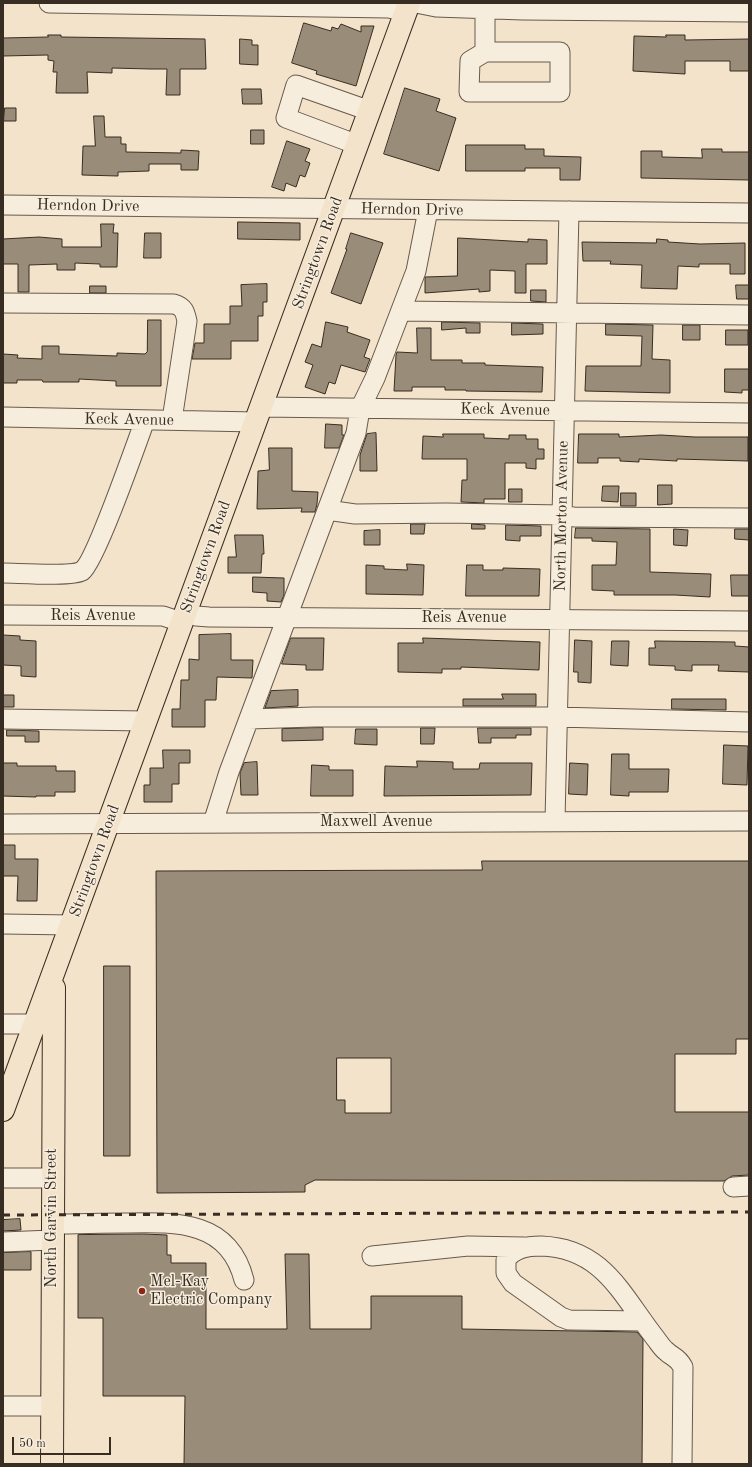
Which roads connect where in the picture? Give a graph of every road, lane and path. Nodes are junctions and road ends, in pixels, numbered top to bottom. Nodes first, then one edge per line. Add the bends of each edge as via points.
1 (49, 3) edge
2 (188, 4) edge
3 (302, 5) edge
4 (410, 6) edge
5 (485, 9) junction
6 (749, 12) edge
7 (485, 52) junction
8 (370, 111) junction
9 (358, 145) junction
10 (3, 206) edge
11 (334, 209) junction
12 (428, 210) junction
13 (569, 211) junction
14 (749, 213) edge
15 (3, 303) edge
16 (401, 311) junction
17 (566, 312) junction
18 (749, 315) edge
19 (360, 409) junction
20 (564, 411) junction
21 (749, 413) edge
22 (258, 415) junction
23 (3, 417) edge
24 (145, 420) junction
25 (172, 420) junction
26 (326, 510) junction
27 (562, 515) junction
28 (749, 518) edge
29 (3, 573) edge
30 (189, 603) junction
31 (3, 615) edge
32 (288, 618) junction
33 (559, 618) junction
34 (749, 621) edge
35 (181, 624) junction
36 (557, 717) junction
37 (3, 719) edge
38 (249, 719) junction
39 (146, 721) junction
40 (749, 722) edge
41 (554, 821) junction
42 (749, 821) edge
43 (213, 823) junction
44 (3, 824) edge
45 (109, 824) junction
46 (3, 924) edge
47 (72, 925) junction
48 (54, 972) junction
49 (3, 1024) edge
50 (34, 1024) junction
51 (3, 1110) edge
52 (3, 1178) edge
53 (52, 1178) junction
54 (52, 1232) junction
55 (3, 1242) edge
56 (530, 1247) junction
57 (372, 1256) dead end
58 (244, 1280) dead end
59 (643, 1321) junction
60 (3, 1406) edge
61 (52, 1406) junction
62 (52, 1464) edge
63 (682, 1464) edge

1 - 2 street
2 - 3 street
3 - 4 street via 389,8
4 - 5 street
4 - 8 main road, Stringtown Road
5 - 6 street
5 - 7 street
7 - 7 street via 560,52 560,92 469,92 470,61
8 - 9 main road, Stringtown Road
8 - 9 street via 296,85 286,118
9 - 11 main road, Stringtown Road
10 - 11 street, Herndon Drive
11 - 12 street, Herndon Drive
11 - 22 main road, Stringtown Road
12 - 13 street, Herndon Drive
12 - 16 street via 416,271
13 - 14 street, Herndon Drive
13 - 17 street, North Morton Avenue
15 - 25 street via 180,306 187,321
16 - 17 street
16 - 19 street
17 - 18 street
17 - 20 street, North Morton Avenue
19 - 20 street, Keck Avenue
19 - 22 street, Keck Avenue
19 - 26 street via 356,433
20 - 21 street, Keck Avenue
20 - 27 street, North Morton Avenue
22 - 25 street, Keck Avenue
22 - 30 main road, Stringtown Road
23 - 24 street, Keck Avenue
24 - 25 street, Keck Avenue
24 - 29 street via 103,530 86,566 81,571 69,574
26 - 27 street via 355,514
26 - 32 street via 292,599
27 - 28 street
27 - 33 street, North Morton Avenue
30 - 32 street, Reis Avenue via 190,613 196,616
30 - 35 main road, Stringtown Road
31 - 35 street, Reis Avenue via 163,616
32 - 33 street, Reis Avenue
32 - 38 street
33 - 34 street, Reis Avenue
33 - 36 street, North Morton Avenue
35 - 39 main road, Stringtown Road
36 - 38 street
36 - 40 street
36 - 41 street, North Morton Avenue
37 - 39 street
38 - 43 street
39 - 45 main road, Stringtown Road
41 - 42 street, Maxwell Avenue
41 - 43 street, Maxwell Avenue
43 - 45 street, Maxwell Avenue
44 - 45 street, Maxwell Avenue
45 - 47 main road, Stringtown Road
46 - 47 street
47 - 48 main road, Stringtown Road
48 - 50 main road, Stringtown Road
48 - 53 main road, North Garvin Street
49 - 50 street
50 - 51 main road, Stringtown Road
52 - 53 street
53 - 54 main road, North Garvin Street
54 - 55 street
54 - 58 street via 164,1222 184,1224 225,1243 240,1263
54 - 61 main road, North Garvin Street
56 - 57 street via 468,1246
56 - 59 street via 558,1248 590,1260 622,1291
56 - 59 street via 513,1251 509,1255 506,1260 506,1273 513,1283 552,1312 569,1320
59 - 63 street via 666,1352 678,1358 683,1367
60 - 61 street
61 - 62 main road, North Garvin Street

